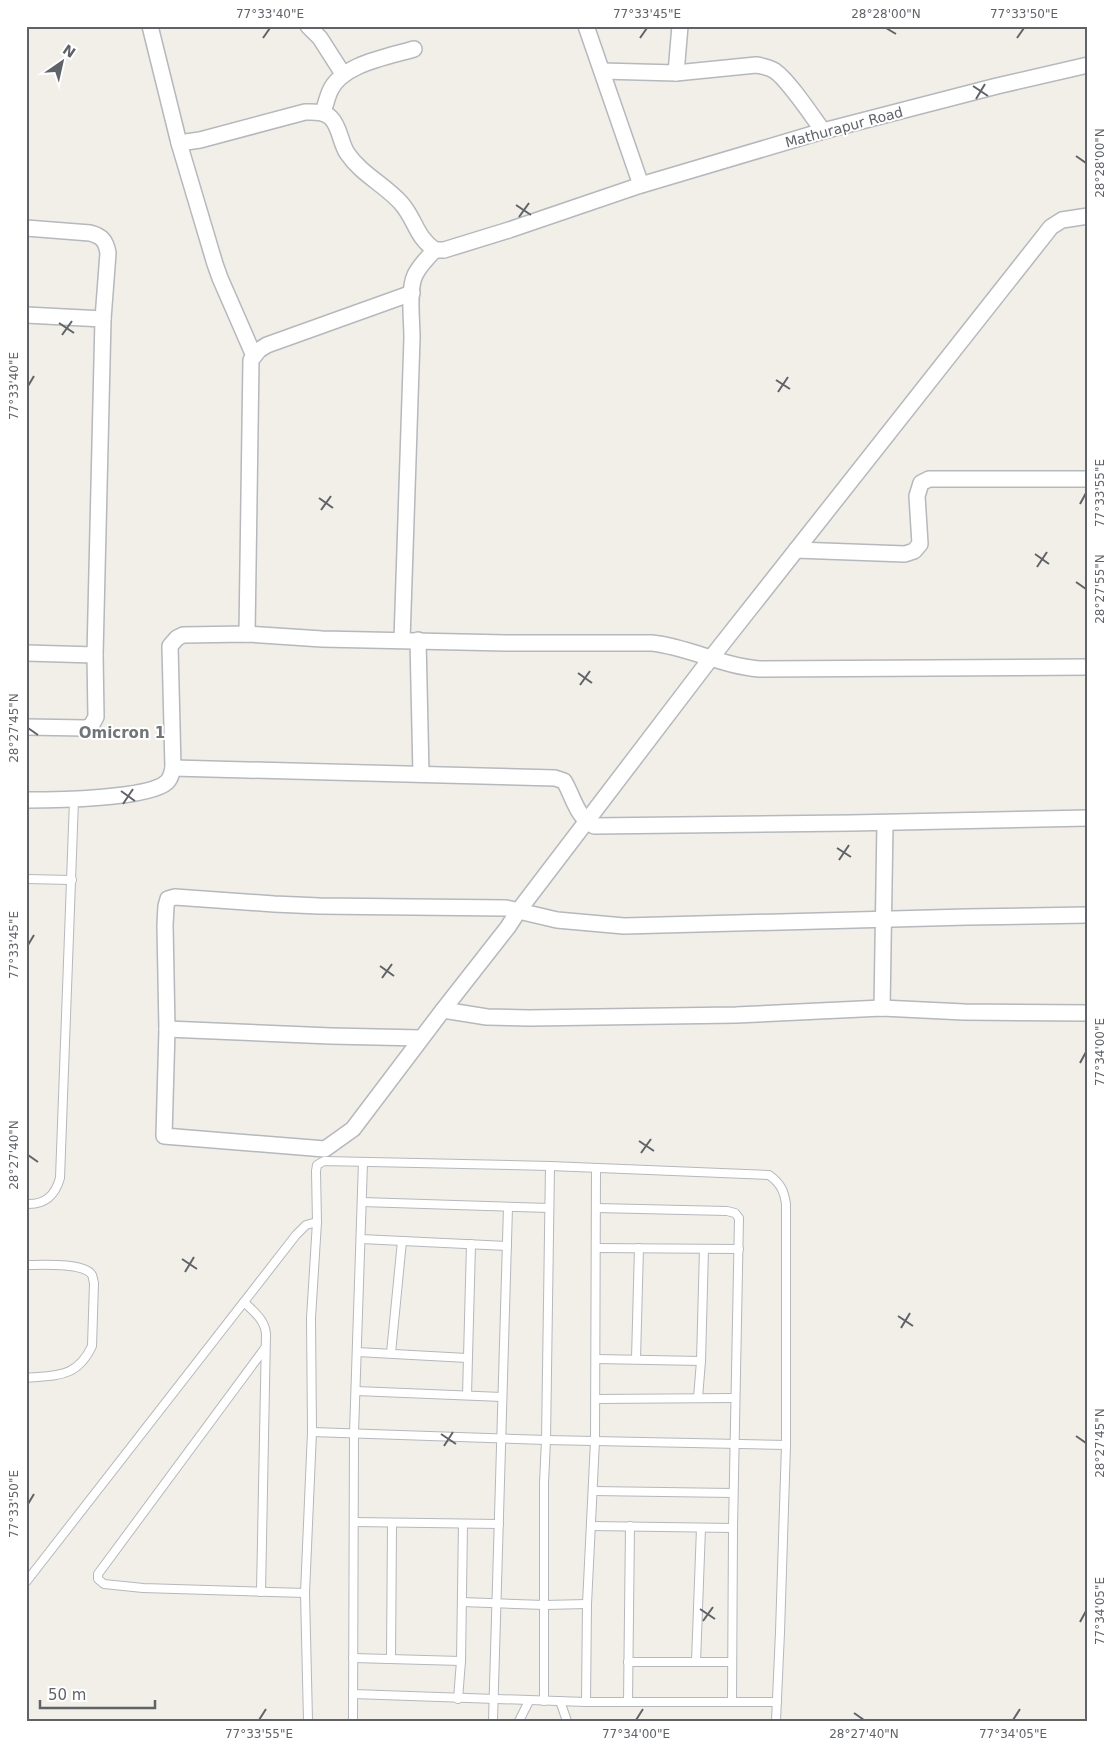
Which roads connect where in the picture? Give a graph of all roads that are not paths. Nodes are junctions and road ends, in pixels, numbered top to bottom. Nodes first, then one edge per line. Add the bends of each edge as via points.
1 (150, 26) edge
2 (308, 26) edge
3 (586, 26) edge
4 (680, 26) edge
5 (414, 49) dead end
6 (1088, 65) edge
7 (602, 71) junction
8 (676, 73) junction
9 (343, 74) junction
10 (323, 113) junction
11 (823, 132) junction
12 (179, 143) junction
13 (641, 185) junction
14 (1088, 216) edge
15 (26, 228) edge
16 (435, 250) junction
17 (412, 293) junction
18 (26, 315) edge
19 (103, 318) junction
20 (254, 356) junction
21 (1088, 479) edge
22 (796, 550) junction
23 (247, 634) junction
24 (402, 640) junction
25 (418, 640) junction
26 (26, 653) edge
27 (95, 655) junction
28 (711, 658) junction
29 (1088, 668) edge
30 (26, 727) edge
31 (173, 768) junction
32 (421, 774) junction
33 (26, 800) edge
34 (74, 800) junction
35 (1088, 818) edge
36 (587, 822) junction
37 (885, 822) junction
38 (26, 879) edge
39 (72, 880) junction
40 (519, 910) junction
41 (1088, 915) edge
42 (883, 919) junction
43 (882, 1008) junction
44 (443, 1010) junction
45 (1088, 1013) edge
46 (167, 1029) junction
47 (421, 1038) junction
48 (363, 1162) junction
49 (550, 1166) junction
50 (596, 1168) junction
51 (362, 1202) junction
52 (26, 1204) edge
53 (508, 1207) junction
54 (549, 1208) junction
55 (596, 1208) junction
56 (317, 1222) junction
57 (361, 1239) junction
58 (402, 1241) junction
59 (471, 1244) junction
60 (507, 1246) junction
61 (596, 1248) junction
62 (638, 1248) junction
63 (704, 1249) junction
64 (739, 1249) junction
65 (26, 1265) edge
66 (244, 1302) junction
67 (265, 1348) junction
68 (357, 1352) junction
69 (391, 1353) junction
70 (468, 1358) junction
71 (636, 1358) junction
72 (596, 1359) junction
73 (701, 1361) junction
74 (26, 1378) edge
75 (356, 1391) junction
76 (467, 1395) junction
77 (502, 1397) junction
78 (698, 1398) junction
79 (735, 1398) junction
80 (596, 1399) junction
81 (312, 1432) junction
82 (354, 1433) junction
83 (501, 1438) junction
84 (546, 1440) junction
85 (595, 1441) junction
86 (735, 1444) junction
87 (786, 1445) junction
88 (593, 1491) junction
89 (733, 1493) junction
90 (354, 1522) junction
91 (392, 1523) junction
92 (463, 1524) junction
93 (498, 1524) junction
94 (591, 1526) junction
95 (630, 1526) junction
96 (701, 1528) junction
97 (733, 1528) junction
98 (26, 1582) edge
99 (261, 1592) junction
100 (305, 1593) junction
101 (462, 1602) junction
102 (496, 1603) junction
103 (544, 1604) junction
104 (587, 1604) junction
105 (353, 1658) junction
106 (391, 1659) junction
107 (461, 1661) junction
108 (628, 1662) junction
109 (696, 1662) junction
110 (732, 1662) junction
111 (353, 1694) junction
112 (458, 1699) junction
113 (493, 1700) junction
114 (529, 1701) junction
115 (544, 1701) junction
116 (560, 1701) junction
117 (586, 1702) junction
118 (628, 1702) junction
119 (732, 1702) junction
120 (777, 1702) junction
121 (308, 1721) edge
122 (353, 1721) edge
123 (492, 1721) edge
124 (519, 1721) edge
125 (567, 1721) edge
126 (776, 1721) edge

1 - 12 street
2 - 9 street via 320,38
3 - 7 street
4 - 8 street
5 - 9 street
6 - 11 street, Mathurapur Road
7 - 8 street
7 - 13 street
8 - 11 street via 766,67 784,79
9 - 10 street via 330,91
10 - 12 street via 305,112
10 - 16 street via 335,124 353,161 400,202 420,237
11 - 13 street, Mathurapur Road
12 - 20 street via 220,278
13 - 16 street, Mathurapur Road via 480,240
14 - 22 street via 1062,220 1051,227
15 - 19 street via 90,233 100,236 106,243
16 - 17 street via 414,276
17 - 20 street via 267,345
17 - 24 street
18 - 19 street
19 - 27 street
20 - 23 street via 251,360
21 - 22 street via 930,480 921,483 917,496 920,544 914,551 905,554
22 - 28 street
23 - 24 street
23 - 31 street via 183,636 172,641
24 - 25 street
25 - 28 street via 652,643
25 - 32 street
26 - 27 street
27 - 30 street via 96,717 91,726
28 - 29 street via 759,669
28 - 36 street
31 - 32 street
31 - 34 street via 168,781 153,788
32 - 36 street via 555,778 564,781 579,813
33 - 34 street
34 - 39 lane
35 - 37 street
36 - 37 street via 594,826
36 - 40 street
37 - 42 street
38 - 39 lane
39 - 52 lane via 60,1178 49,1199
40 - 42 street via 558,920 624,926
40 - 44 street
40 - 46 street via 168,899 165,925
41 - 42 street
42 - 43 street
43 - 44 street via 736,1015 538,1018 486,1018
43 - 45 street
44 - 47 street
46 - 47 street
46 - 47 street via 164,1136 325,1150 353,1129
48 - 49 lane
48 - 51 lane
48 - 56 lane via 324,1161 317,1165
49 - 50 lane
49 - 54 lane
50 - 55 lane
50 - 87 lane via 769,1175 779,1182 786,1204
51 - 53 lane
51 - 57 lane
53 - 54 lane
53 - 60 lane
54 - 84 lane
55 - 61 lane
55 - 64 lane via 735,1213 739,1218
56 - 66 lane via 302,1229
56 - 81 lane via 310,1338
57 - 58 lane
57 - 68 lane
58 - 59 lane
58 - 69 lane
59 - 60 lane
59 - 70 lane
60 - 77 lane
61 - 62 lane
61 - 72 lane
62 - 63 lane
62 - 71 lane
63 - 64 lane
63 - 73 lane
64 - 79 lane
65 - 74 lane via 85,1269 92,1275 94,1283 92,1346 89,1351 66,1373
66 - 67 lane via 265,1326
66 - 98 lane
67 - 99 lane
67 - 99 lane via 98,1574 98,1580 104,1584
68 - 69 lane
68 - 75 lane
69 - 70 lane
70 - 76 lane
71 - 72 lane
71 - 73 lane
72 - 80 lane
73 - 78 lane
75 - 76 lane
75 - 82 lane
76 - 77 lane
77 - 83 lane
78 - 79 lane
78 - 80 lane
79 - 86 lane
80 - 85 lane
81 - 82 lane
81 - 100 lane
82 - 83 lane
82 - 90 lane
83 - 84 lane
83 - 93 lane
84 - 85 lane
84 - 103 lane
85 - 86 lane
85 - 88 lane
86 - 87 lane
86 - 89 lane
87 - 120 lane
88 - 89 lane
88 - 94 lane
89 - 97 lane
90 - 91 lane
90 - 105 lane
91 - 92 lane
91 - 106 lane
92 - 93 lane
92 - 101 lane
93 - 102 lane
94 - 95 lane
94 - 104 lane
95 - 96 lane
95 - 108 lane
96 - 97 lane
96 - 109 lane
97 - 110 lane
99 - 100 lane
100 - 121 lane
101 - 102 lane
101 - 107 lane
102 - 103 lane
102 - 113 lane
103 - 104 lane
103 - 115 lane
104 - 117 lane
105 - 106 lane
105 - 111 lane
106 - 107 lane
107 - 112 lane
108 - 109 lane
108 - 118 lane
109 - 110 lane
110 - 119 lane
111 - 112 lane
111 - 122 lane
112 - 113 lane
113 - 114 lane
113 - 123 lane
114 - 115 lane
114 - 124 lane
115 - 116 lane
116 - 117 lane
116 - 125 lane
117 - 118 lane
118 - 119 lane
119 - 120 lane
120 - 126 lane

